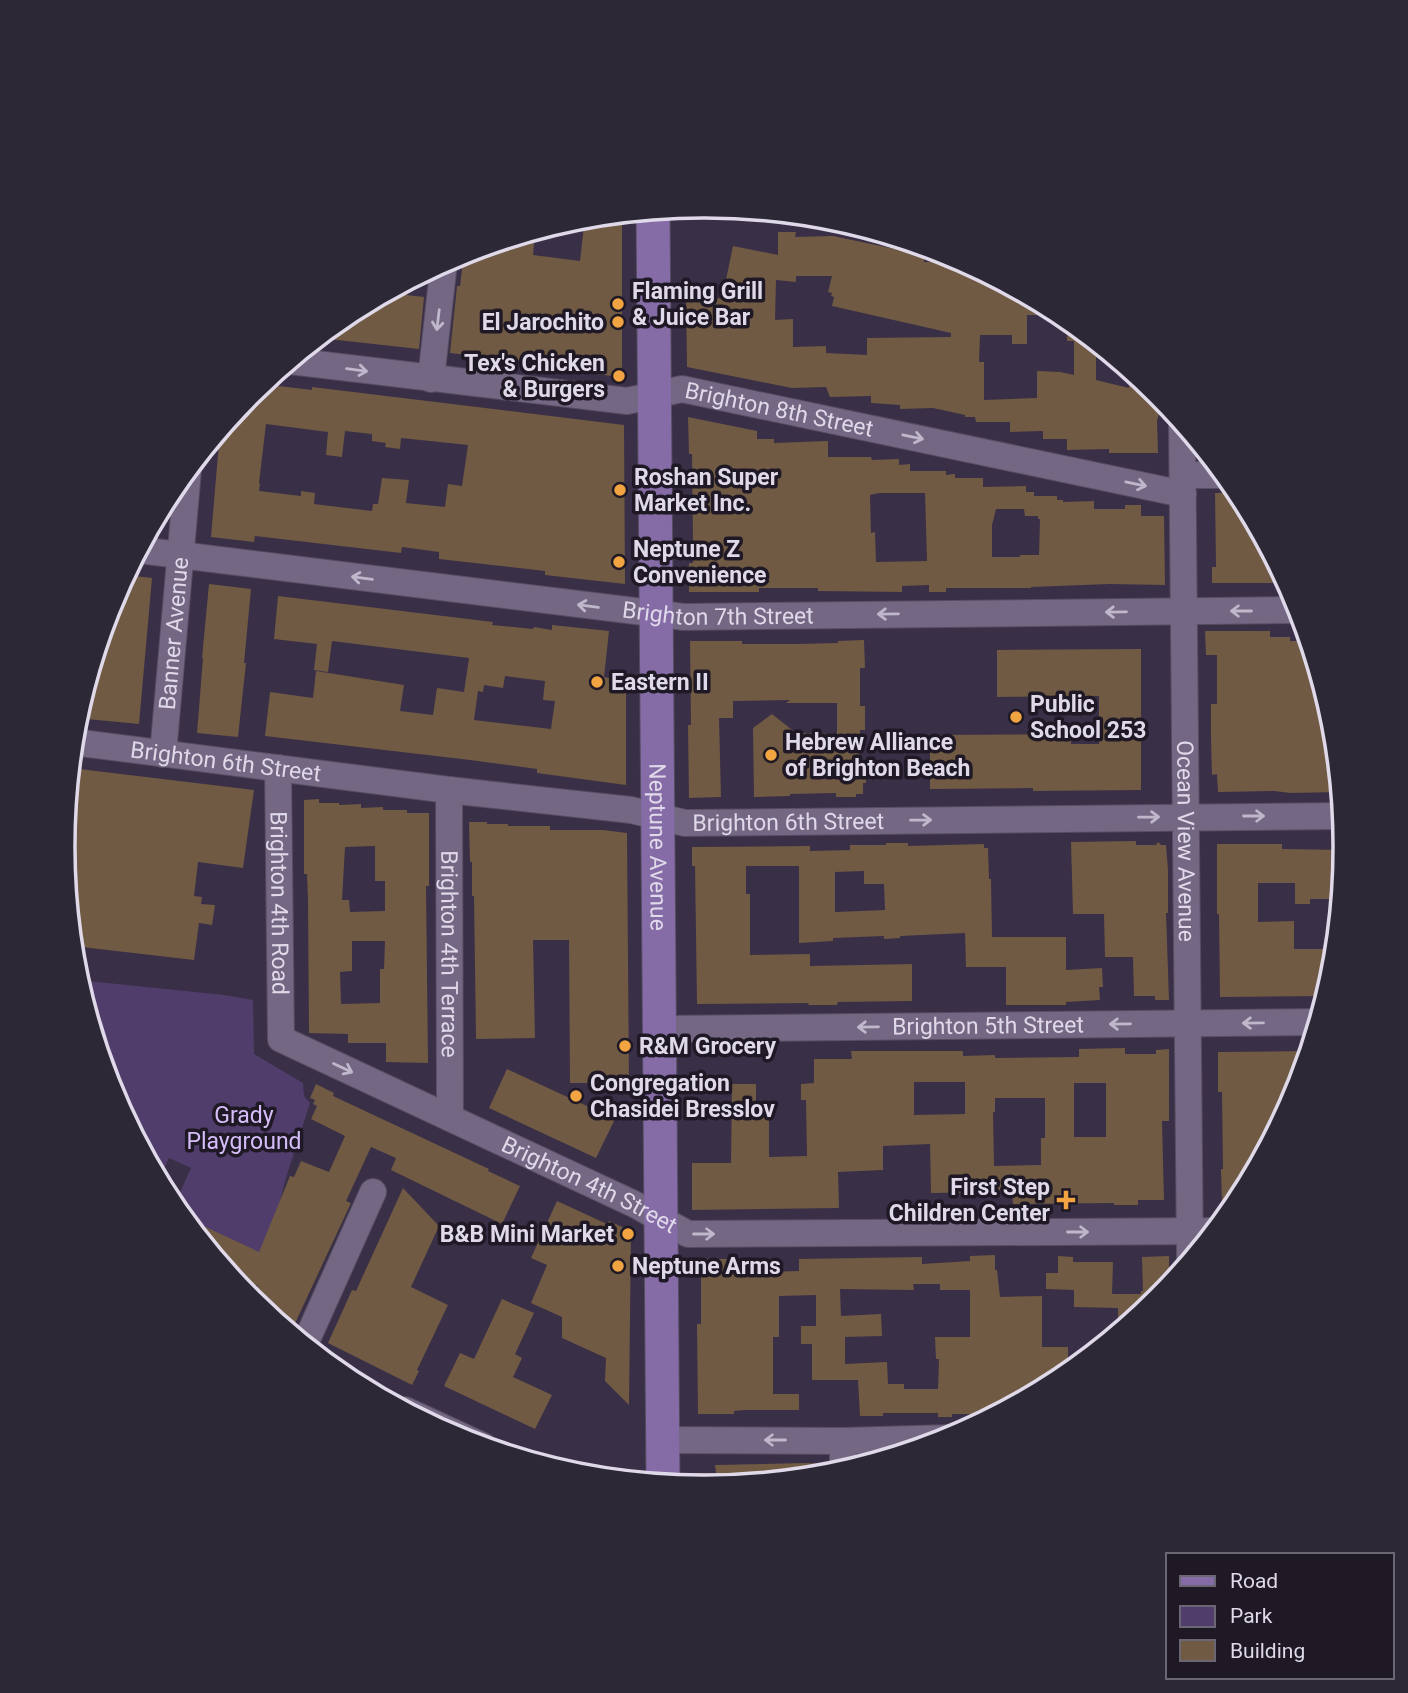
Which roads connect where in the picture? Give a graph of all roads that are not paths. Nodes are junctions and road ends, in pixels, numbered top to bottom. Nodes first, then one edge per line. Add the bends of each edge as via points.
1 (653, 220) edge
2 (443, 275) edge
3 (303, 363) edge
4 (431, 379) junction
5 (655, 395) junction
6 (1182, 438) edge
7 (1213, 478) edge
8 (1183, 485) junction
9 (186, 490) edge
10 (149, 551) edge
11 (180, 555) junction
12 (1287, 610) edge
13 (1184, 611) junction
14 (656, 614) junction
15 (84, 743) edge
16 (163, 754) junction
17 (278, 768) junction
18 (449, 790) junction
19 (658, 816) junction
20 (1186, 816) junction
21 (1332, 816) edge
22 (1307, 1022) edge
23 (1188, 1023) junction
24 (659, 1029) junction
25 (281, 1039) joint
26 (450, 1118) junction
27 (373, 1192) dead end
28 (661, 1219) junction
29 (1202, 1231) edge
30 (309, 1335) edge
31 (914, 1439) edge
32 (663, 1440) junction
33 (844, 1441) junction
34 (843, 1459) edge
35 (663, 1474) edge

1 - 5 main road, Neptune Avenue
2 -> 4 street
3 -> 4 street, Brighton 8th Street
4 - 5 street, Brighton 8th Street via 628,401
5 -> 8 street, Brighton 8th Street via 682,389
5 - 14 main road, Neptune Avenue
6 - 8 street, Ocean View Avenue
7 - 8 street, Brighton 8th Street
8 - 13 street, Ocean View Avenue
9 - 11 street, Banner Avenue
10 - 11 street, Brighton 7th Street
14 -> 11 street, Brighton 7th Street
11 - 16 street, Banner Avenue
12 -> 13 street, Brighton 7th Street
13 -> 14 street, Brighton 7th Street
13 - 20 street, Ocean View Avenue
14 - 19 main road, Neptune Avenue
15 - 16 street, Brighton 6th Street
16 - 17 street, Brighton 6th Street
17 - 18 street, Brighton 6th Street
17 - 25 street, Brighton 4th Road
18 - 19 street, Brighton 6th Street
18 - 26 street, Brighton 4th Terrace
19 -> 20 street, Brighton 6th Street via 685,823
19 - 24 main road, Neptune Avenue
20 -> 21 street, Brighton 6th Street
20 - 23 street, Ocean View Avenue
22 -> 23 street, Brighton 5th Street
23 -> 24 street, Brighton 5th Street
23 - 29 street, Ocean View Avenue
24 - 28 main road, Neptune Avenue
25 -> 26 street, Brighton 4th Street
26 - 28 street, Brighton 4th Street
27 - 30 street
28 -> 29 street, Brighton 4th Street via 688,1234
28 - 32 main road, Neptune Avenue
31 - 33 street
33 -> 32 street
32 - 35 main road, Neptune Avenue
33 - 34 street

